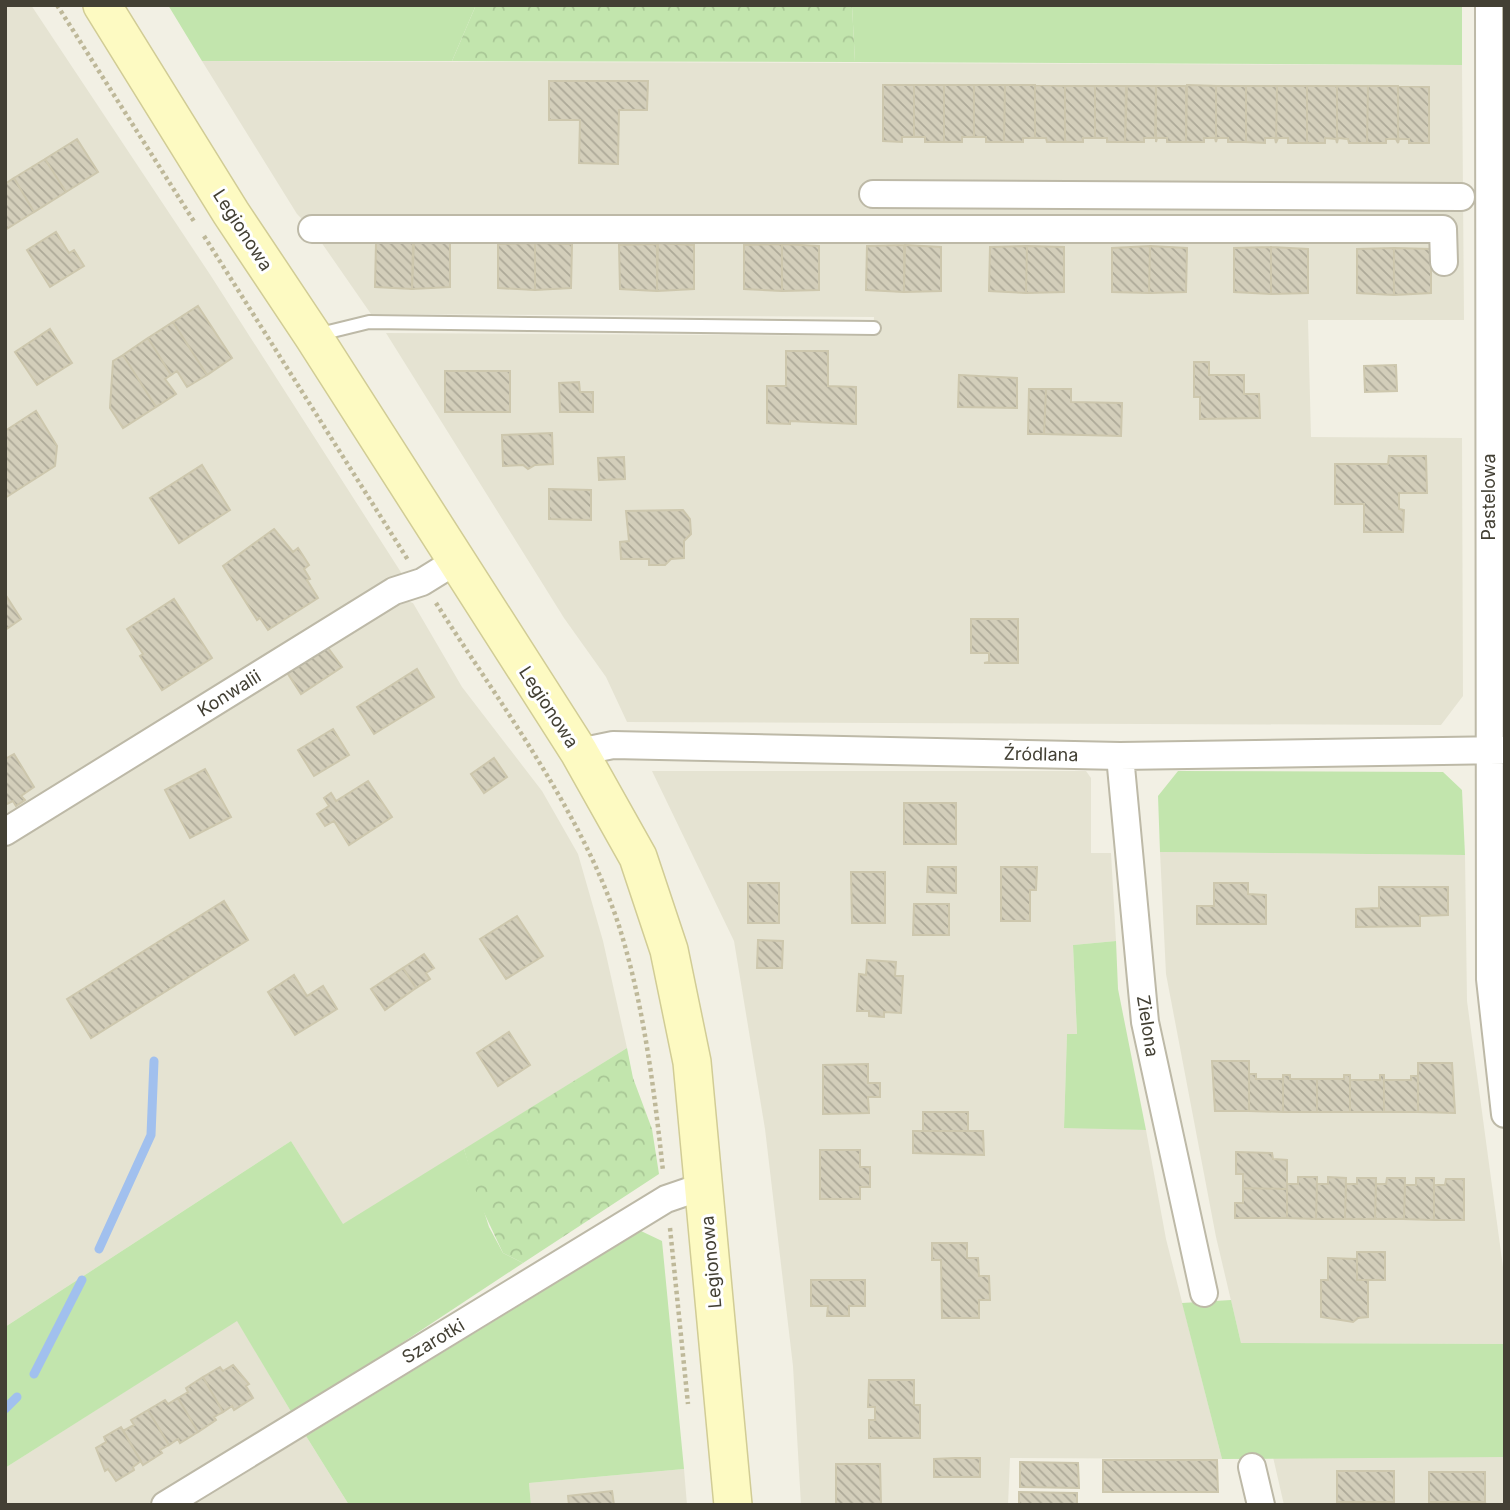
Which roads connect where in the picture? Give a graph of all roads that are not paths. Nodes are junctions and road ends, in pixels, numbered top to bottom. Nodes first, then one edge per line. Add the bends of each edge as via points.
1 (103, 5) edge
2 (1489, 5) edge
3 (873, 194) dead end
4 (1461, 197) dead end
5 (312, 229) dead end
6 (1444, 262) dead end
7 (874, 328) dead end
8 (313, 336) junction
9 (456, 561) junction
10 (1497, 750) edge
11 (579, 752) junction
12 (1120, 756) junction
13 (5, 832) edge
14 (1505, 1114) edge
15 (704, 1186) junction
16 (1204, 1293) dead end
17 (1252, 1467) dead end
18 (165, 1505) edge
19 (733, 1505) edge
20 (1261, 1505) edge

1 - 8 main road, Legionowa
2 - 10 street, Pastelowa
3 - 4 street
5 - 6 street via 1443,229
7 - 8 lane via 369,322
8 - 9 main road, Legionowa
9 - 11 main road, Legionowa
9 - 13 street, Konwalii via 422,582 394,591
10 - 12 street, Źródlana
10 - 14 street, Pastelowa via 1489,979
11 - 12 street, Źródlana via 613,745
11 - 15 main road, Legionowa via 638,857 669,950 692,1062
12 - 16 street, Zielona via 1145,1022
15 - 18 street, Szarotki via 666,1199
15 - 19 main road, Legionowa
17 - 20 street

